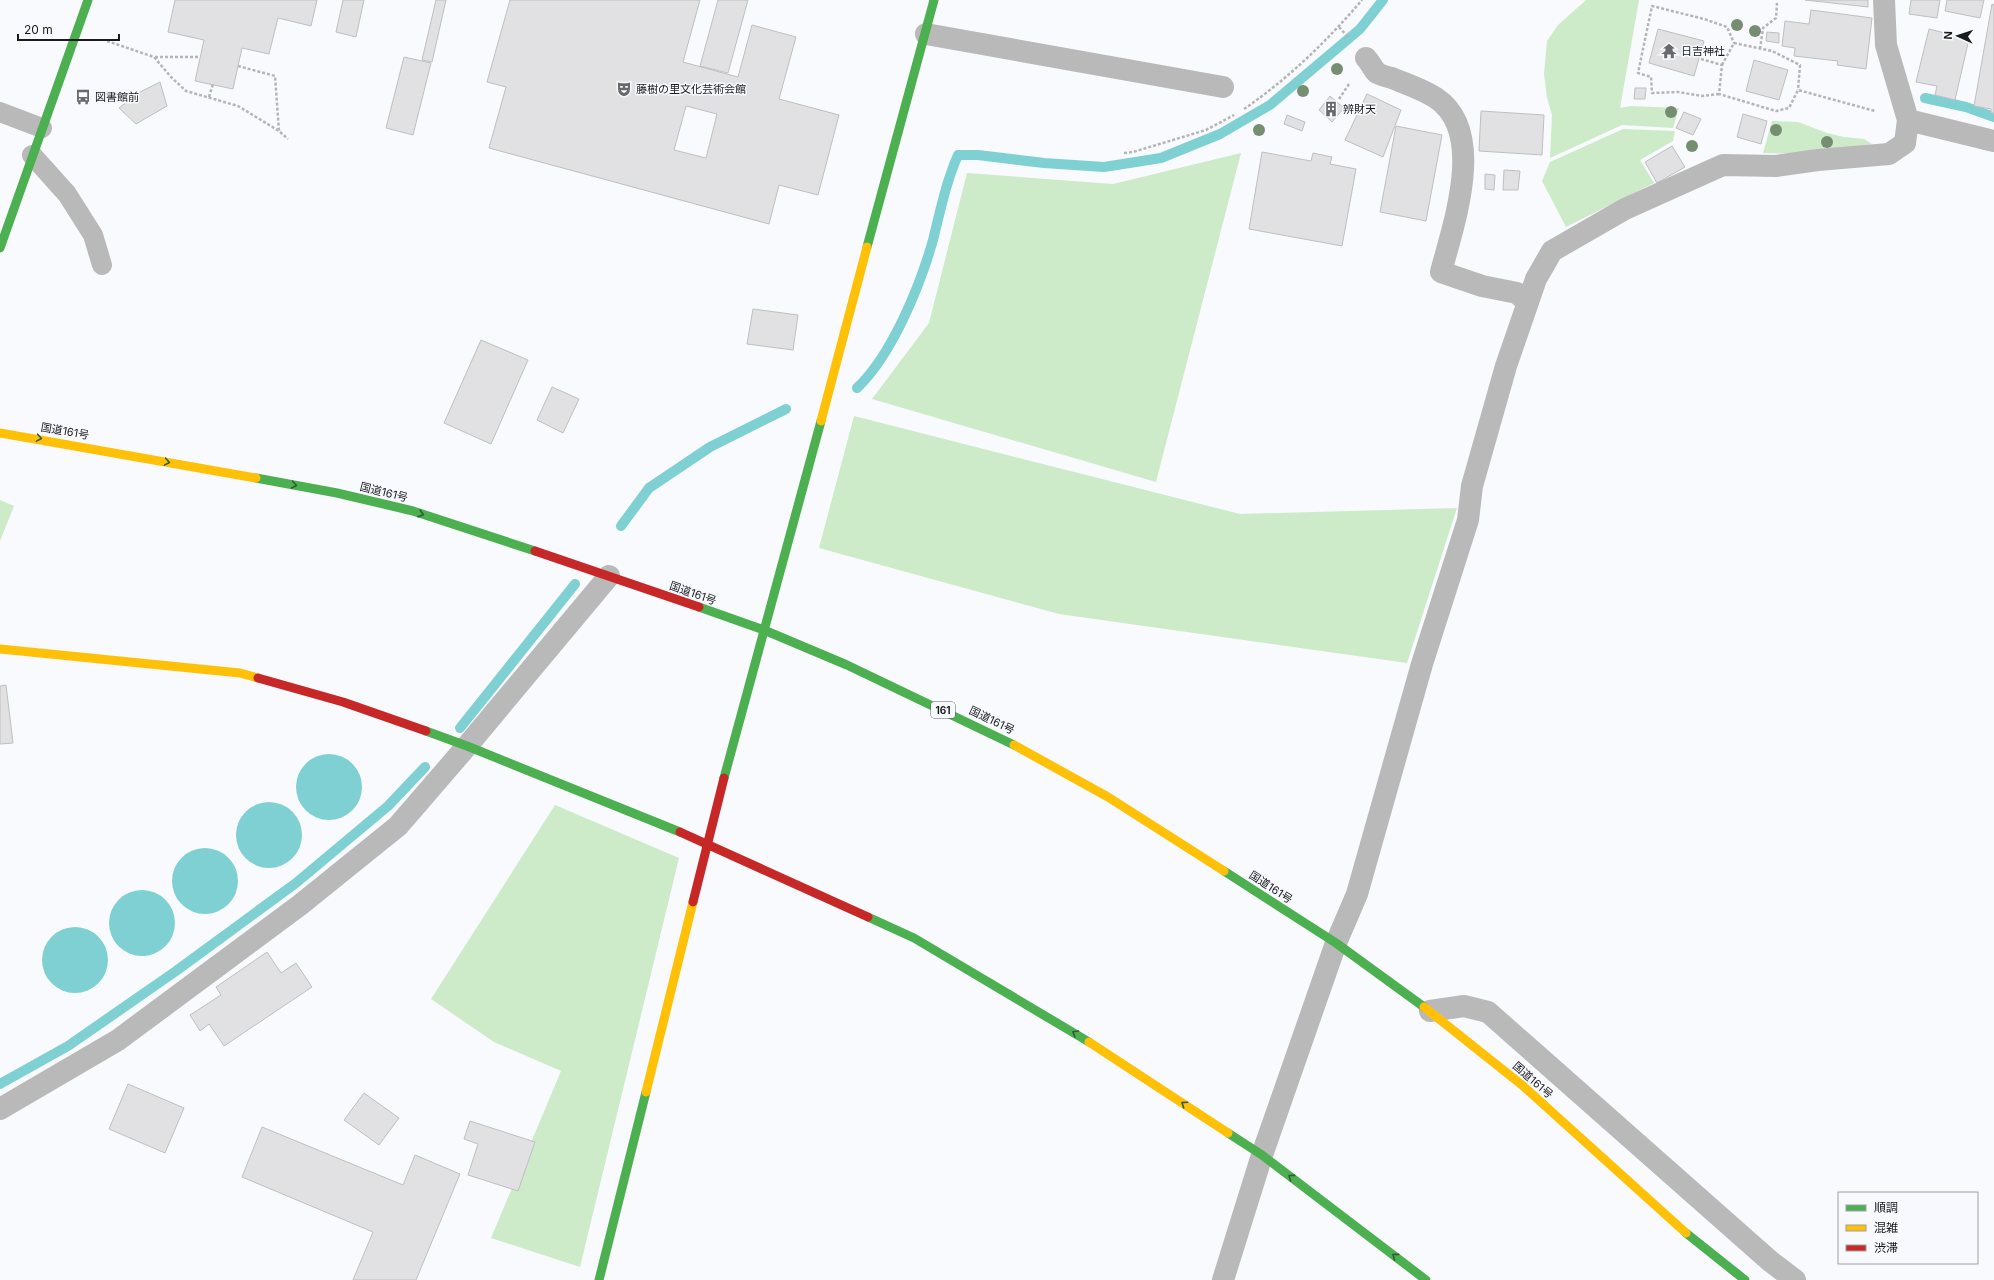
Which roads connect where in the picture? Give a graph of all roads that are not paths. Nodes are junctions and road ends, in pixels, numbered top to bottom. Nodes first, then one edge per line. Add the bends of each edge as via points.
1 (88, 0) edge
2 (934, 0) edge
3 (1884, 0) edge
4 (926, 34) junction
5 (1366, 58) dead end
6 (1223, 87) dead end
7 (0, 112) edge
8 (1908, 120) junction
9 (42, 128) junction
10 (1994, 141) edge
11 (32, 155) junction
12 (0, 248) edge
13 (102, 265) dead end
14 (1527, 302) junction
15 (0, 433) edge
16 (609, 576) junction
17 (764, 630) junction
18 (0, 649) edge
19 (467, 746) junction
20 (707, 843) junction
21 (1336, 943) junction
22 (1430, 1011) junction
23 (0, 1108) edge
24 (1262, 1155) junction
25 (599, 1280) edge
26 (1223, 1280) edge
27 (1426, 1280) edge
28 (1745, 1280) edge
29 (1795, 1280) edge

1 - 9 main road
2 - 4 main road
3 - 8 street via 1886,45
4 - 6 street
4 - 17 main road
5 - 14 street via 1378,73 1436,98 1448,108 1457,125 1464,151 1462,181 1441,272 1482,286 1517,293
7 - 9 lane
8 - 10 street
8 - 14 street via 1905,143 1889,154 1776,166 1723,165 1625,209 1552,251 1536,279
9 - 11 main road
11 - 12 main road
11 - 13 lane via 67,194 93,235
14 - 21 street via 1472,486 1468,520 1422,664 1357,894
15 -> 16 main road, 国道161号 / 161 via 337,493 413,511
16 - 17 main road, 国道161号 / 161
16 - 19 street
17 - 20 main road
17 - 21 main road, 国道161号 / 161 via 847,665 1019,747 1108,797
18 - 19 main road via 240,674 343,702
19 - 20 main road
19 - 23 street via 398,826 300,905 118,1040
24 -> 20 main road via 1110,1054 914,938
20 - 25 main road
21 - 22 main road, 国道161号 / 161
21 - 24 street
22 - 28 main road, 国道161号 / 161 via 1522,1085 1687,1234
22 - 29 street via 1464,1006 1488,1012 1770,1261
24 - 26 street
27 -> 24 main road

